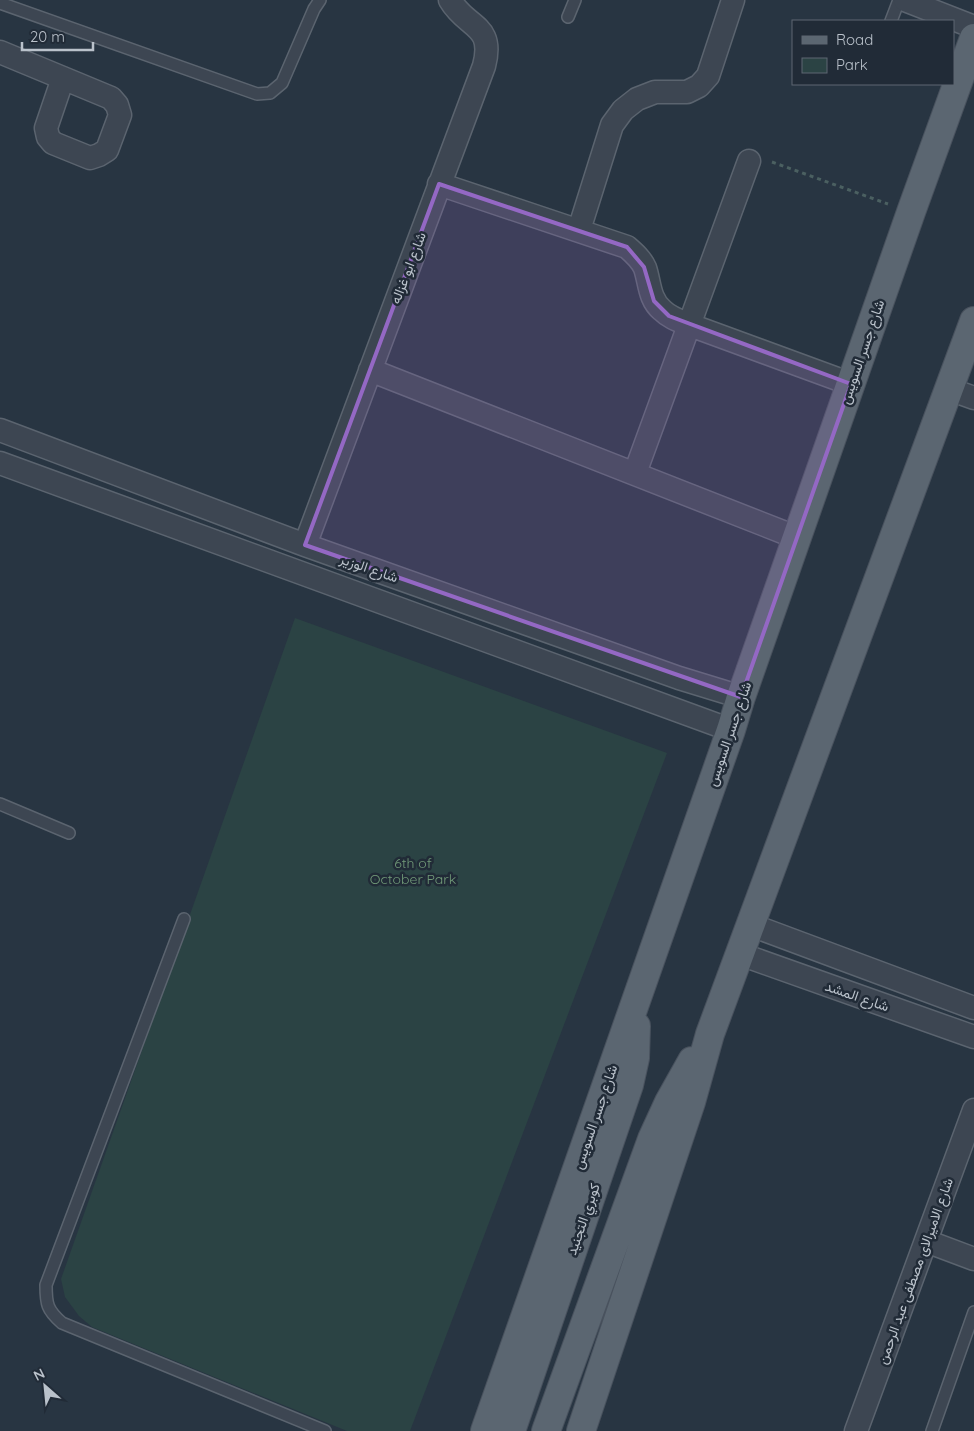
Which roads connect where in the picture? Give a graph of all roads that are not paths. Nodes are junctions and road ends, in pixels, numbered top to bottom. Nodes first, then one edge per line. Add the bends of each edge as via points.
1 (320, 0) edge
2 (450, 0) edge
3 (575, 0) edge
4 (733, 0) edge
5 (898, 0) edge
6 (905, 0) edge
7 (0, 3) edge
8 (568, 17) dead end
9 (891, 20) edge
10 (974, 27) edge
11 (974, 38) edge
12 (0, 52) edge
13 (63, 78) dead end
14 (749, 161) road end
15 (440, 184) junction
16 (579, 230) junction
17 (974, 321) edge
18 (690, 325) junction
19 (370, 370) junction
20 (851, 384) junction
21 (949, 389) junction
22 (974, 398) edge
23 (0, 430) edge
24 (0, 463) edge
25 (635, 473) junction
26 (798, 538) junction
27 (305, 545) junction
28 (741, 697) junction
29 (731, 730) junction
30 (0, 804) edge
31 (69, 833) dead end
32 (184, 919) dead end
33 (751, 925) junction
34 (740, 954) junction
35 (634, 1004) junction
36 (974, 1008) edge
37 (710, 1034) junction
38 (974, 1037) edge
39 (974, 1110) edge
40 (926, 1241) junction
41 (974, 1259) edge
42 (974, 1312) edge
43 (325, 1431) edge
44 (484, 1431) edge
45 (510, 1431) edge
46 (546, 1431) edge
47 (581, 1431) edge
48 (856, 1431) edge
49 (932, 1431) edge

1 - 7 lane via 282,83 270,93 257,94
2 - 15 street, شارع ابو غزاله via 478,28 485,39 487,53
3 - 8 lane
4 - 16 street via 708,76 699,86 687,92 655,92 637,99 612,125
5 - 9 lane
6 - 10 street
11 - 20 main road, شارع جسر السويس
12 - 13 street
14 - 18 street
15 - 16 street
15 - 19 street, شارع ابو غزاله
16 - 18 street via 627,247 638,256 654,301 661,310
17 - 21 main road
18 - 20 street
18 - 25 street
19 - 25 street
19 - 27 street, شارع ابو غزاله
20 - 26 main road, شارع جسر السويس
21 - 22 street
21 - 33 main road
23 - 27 street, شارع الوزير
24 - 29 street, شارع الوزير
25 - 26 street
26 - 28 main road, شارع جسر السويس
27 - 28 street, شارع الوزير
28 - 29 main road, شارع جسر السويس
29 - 35 main road, شارع جسر السويس
30 - 31 lane
32 - 43 lane via 46,1284 46,1299 51,1313 62,1323
33 - 34 main road
33 - 36 street, شارع المشد
34 - 37 main road
34 - 38 street, شارع المشد
35 - 44 main road, شارع جسر السويس
35 - 45 main road, كوبري التجنيد via 635,1058 630,1085
37 - 46 main road via 668,1102 652,1139
37 - 47 main road via 691,1102
39 - 40 street, شارع الاميرالاى مصطفى عبد الرحمن
40 - 41 street
40 - 48 street, شارع الاميرالاى مصطفى عبد الرحمن
42 - 49 lane

